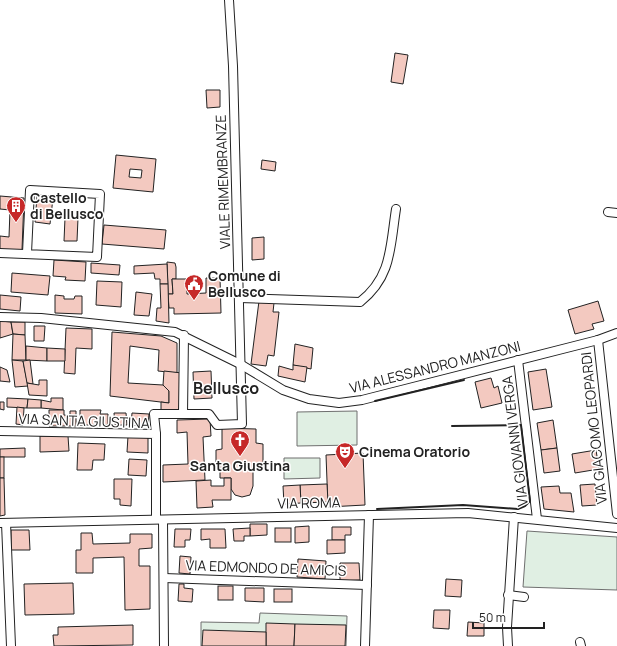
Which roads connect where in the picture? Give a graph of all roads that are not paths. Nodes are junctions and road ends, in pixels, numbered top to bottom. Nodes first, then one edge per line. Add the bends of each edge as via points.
1 (229, 0) edge
2 (396, 210) dead end
3 (608, 212) dead end
4 (617, 213) edge
5 (0, 253) edge
6 (27, 253) junction
7 (239, 298) junction
8 (0, 317) edge
9 (617, 333) edge
10 (184, 335) junction
11 (598, 340) junction
12 (518, 360) junction
13 (240, 364) junction
14 (182, 414) junction
15 (0, 432) edge
16 (156, 434) junction
17 (617, 514) edge
18 (369, 515) junction
19 (514, 517) junction
20 (537, 519) junction
21 (160, 520) junction
22 (3, 523) edge
23 (617, 528) edge
24 (164, 578) junction
25 (367, 585) junction
26 (508, 595) junction
27 (524, 597) dead end
28 (11, 646) edge
29 (164, 646) edge
30 (365, 646) edge
31 (508, 646) edge

1 - 7 street, VIALE RIMEMBRANZE
2 - 7 street via 385,273 371,294 360,302
3 - 4 street
5 - 6 street
6 - 6 street via 97,257 100,194 30,190
7 - 13 street, VIALE RIMEMBRANZE
8 - 10 street, VIA ALESSANDRO MANZONI via 41,318
9 - 11 street, VIA ALESSANDRO MANZONI
10 - 13 street, VIA ALESSANDRO MANZONI
10 - 14 street
11 - 12 street, VIA ALESSANDRO MANZONI
11 - 17 street, VIA GIACOMO LEOPARDI
12 - 13 street, VIA ALESSANDRO MANZONI via 362,400 339,402 309,399 283,390
12 - 20 street, VIA GIOVANNI VERGA
13 - 14 street, VIALE RIMEMBRANZE via 242,424 217,425 209,414
14 - 16 street via 154,414
15 - 16 street, VIA SANTA GIUSTINA
16 - 21 street, VIA SANTA GIUSTINA
18 - 19 street, VIA ROMA via 468,513
18 - 21 street, VIA ROMA
18 - 25 street
19 - 20 street, VIA ROMA
19 - 26 street
20 - 23 street, VIA ROMA
21 - 22 street, VIA ROMA
21 - 24 street, VIA SANTA GIUSTINA
22 - 28 street
24 - 25 street, VIA EDMONDO DE AMICIS
24 - 29 street, VIA SANTA GIUSTINA
25 - 30 street
26 - 27 street
26 - 31 street

